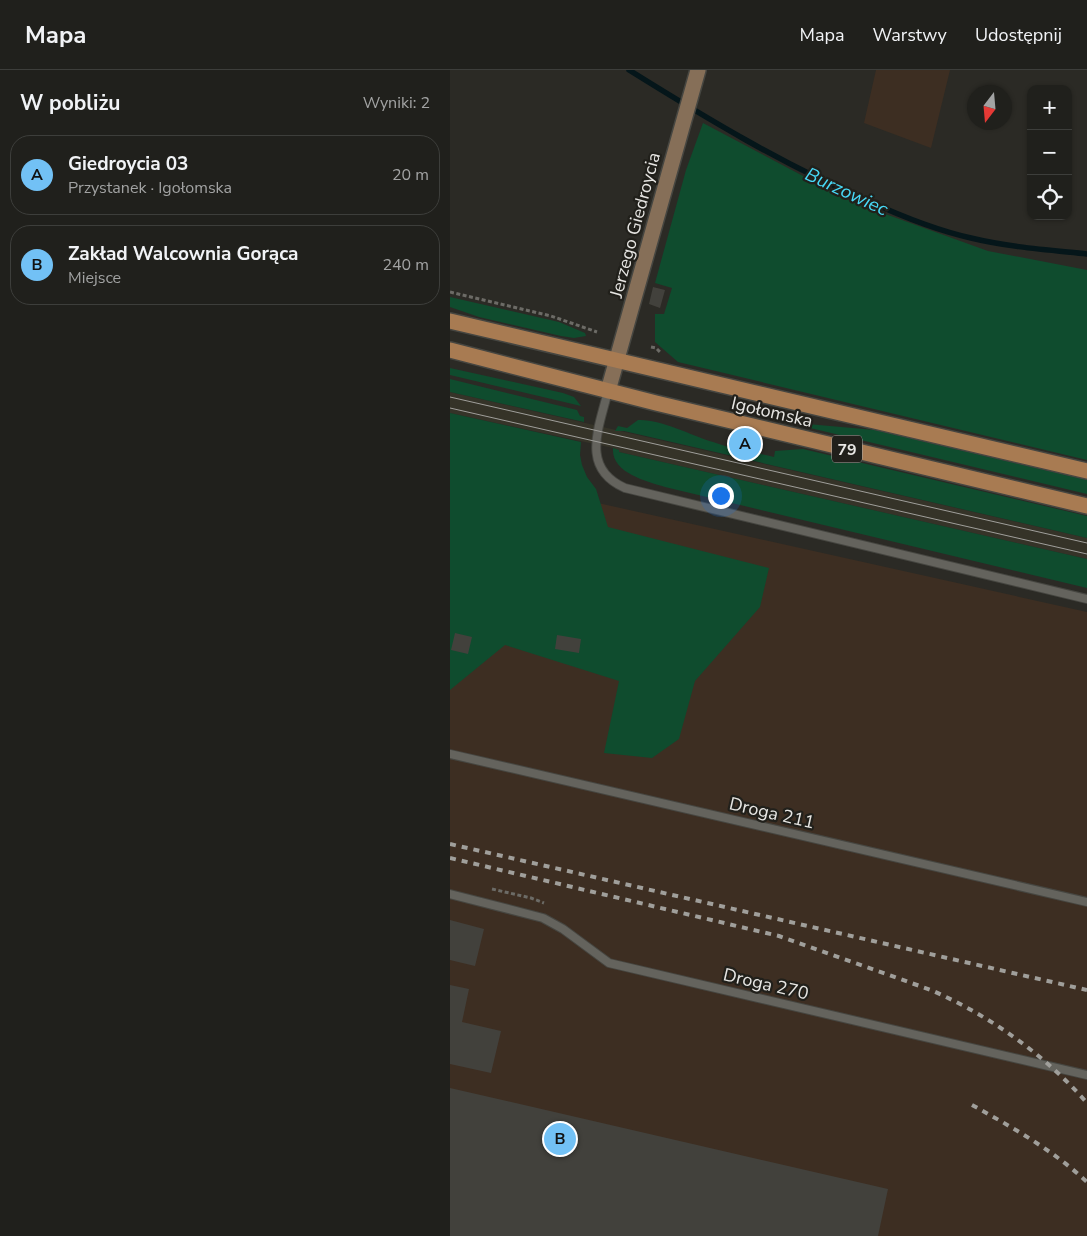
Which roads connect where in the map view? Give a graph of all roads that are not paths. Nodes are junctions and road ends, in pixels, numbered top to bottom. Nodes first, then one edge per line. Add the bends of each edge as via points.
1 (698, 70) edge
2 (450, 322) edge
3 (450, 350) edge
4 (617, 361) junction
5 (608, 391) junction
6 (1087, 471) edge
7 (1087, 506) edge
8 (1087, 598) edge
9 (450, 754) edge
10 (450, 894) edge
11 (1087, 902) edge
12 (1087, 1075) edge

1 - 4 street, Jerzego Giedroycia
2 - 4 main road, Igołomska / 79
3 - 5 main road, Igołomska / 79
4 - 5 street, Jerzego Giedroycia
4 - 6 main road, Igołomska / 79
5 - 7 main road, Igołomska / 79
5 - 8 lane via 596,442 597,459 608,479 625,488
9 - 11 lane, Droga 211
10 - 12 lane, Droga 270 via 543,918 609,963

